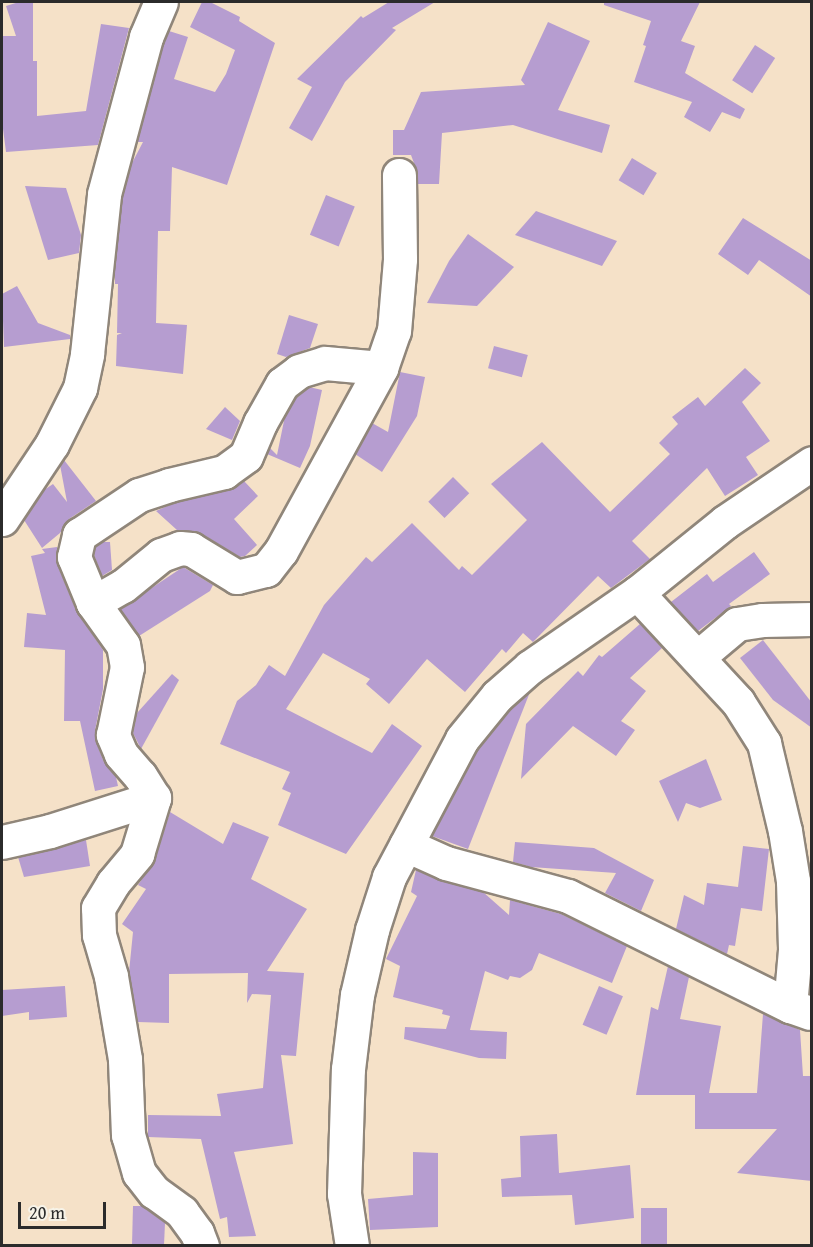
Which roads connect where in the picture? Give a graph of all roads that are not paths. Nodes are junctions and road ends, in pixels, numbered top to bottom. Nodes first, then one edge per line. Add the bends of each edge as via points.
1 (161, 2) edge
2 (399, 176) dead end
3 (381, 368) junction
4 (812, 463) edge
5 (2, 519) edge
6 (637, 593) junction
7 (93, 603) junction
8 (812, 619) edge
9 (698, 657) junction
10 (154, 798) junction
11 (2, 842) edge
12 (406, 845) junction
13 (801, 1010) edge
14 (202, 1245) edge
15 (352, 1245) edge

1 - 5 street via 146,37 104,194 80,388 52,444
2 - 3 street via 400,259 394,331
3 - 7 street via 287,541 266,570 237,577 191,549 180,548 161,555 123,586
3 - 7 street via 325,363 299,371 282,384 246,456 224,472 139,495 79,535 74,557
4 - 6 street via 725,522
6 - 9 street
6 - 12 street via 530,667 497,696 462,739
7 - 10 street via 123,645 127,667 113,735 121,754
8 - 9 street via 737,624
9 - 13 street via 738,702 764,743 793,881
10 - 11 street
10 - 14 street via 137,854 98,908 99,935 111,976 125,1059 128,1135 139,1173 154,1192 182,1212
12 - 13 street via 446,863 568,896
12 - 15 street via 386,887 357,995 348,1069 344,1194

